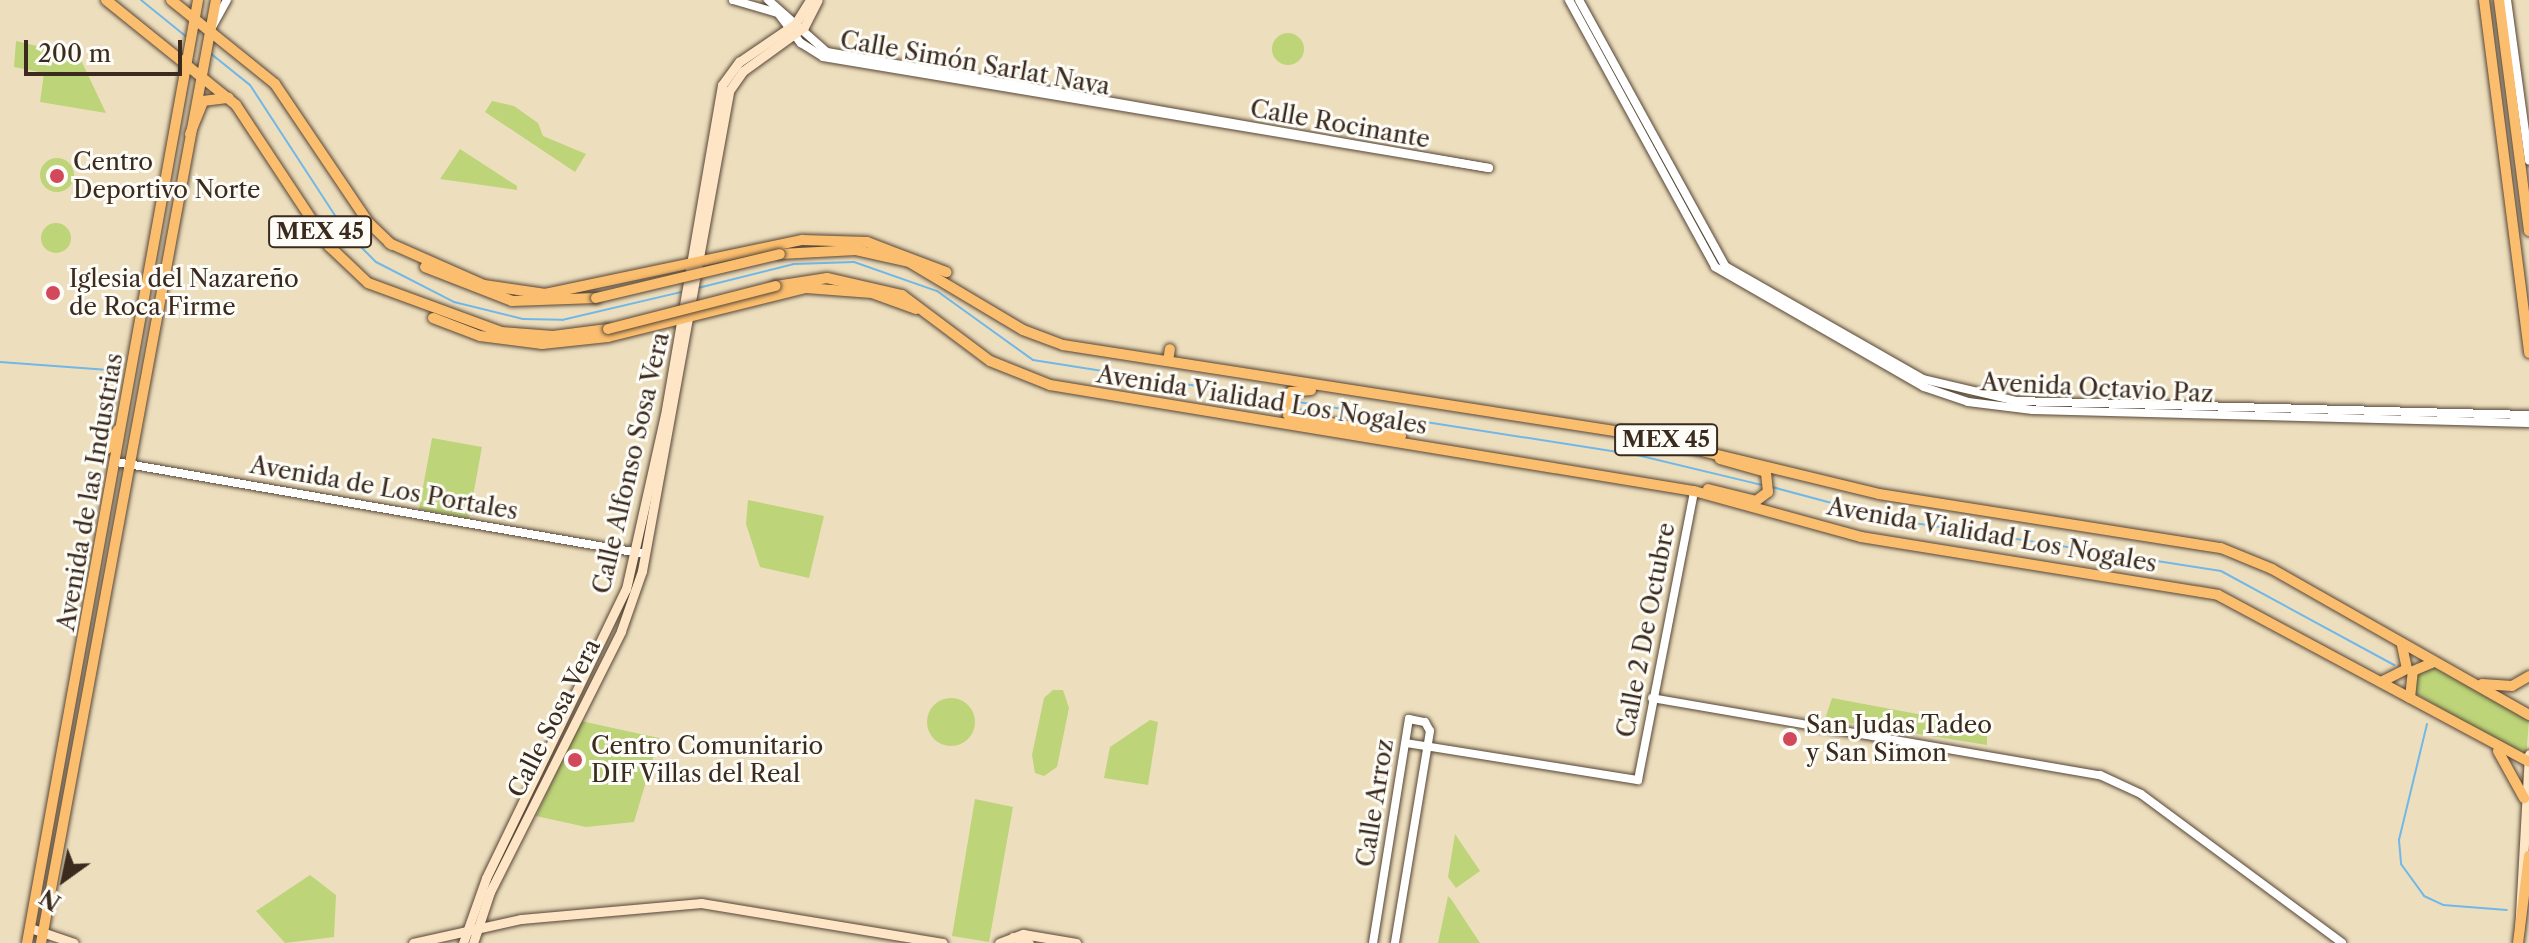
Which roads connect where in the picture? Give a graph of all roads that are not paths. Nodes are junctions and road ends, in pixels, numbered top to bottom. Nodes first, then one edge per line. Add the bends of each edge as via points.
1 (106, 0) edge
2 (171, 0) edge
3 (198, 0) edge
4 (216, 0) edge
5 (227, 0) edge
6 (733, 0) edge
7 (768, 0) edge
8 (810, 0) edge
9 (818, 0) edge
10 (1569, 0) edge
11 (1579, 0) edge
12 (2484, 0) edge
13 (2499, 0) edge
14 (2507, 0) edge
15 (195, 19) junction
16 (212, 28) junction
17 (794, 30) junction
18 (2504, 39) junction
19 (2489, 41) junction
20 (186, 65) junction
21 (201, 74) junction
22 (229, 98) junction
23 (1184, 115) joint
24 (190, 134) junction
25 (2529, 160) edge
26 (1490, 166) dead end
27 (2529, 231) edge
28 (389, 243) junction
29 (696, 267) junction
30 (965, 290) junction
31 (416, 305) junction
32 (935, 316) junction
33 (688, 318) junction
34 (1170, 349) dead end
35 (2529, 353) edge
36 (1168, 361) junction
37 (680, 362) junction
38 (1444, 405) junction
39 (2529, 415) edge
40 (123, 421) junction
41 (2529, 423) edge
42 (1692, 445) junction
43 (1444, 448) junction
44 (107, 449) dead end
45 (665, 459) joint
46 (116, 462) junction
47 (130, 465) junction
48 (1694, 491) junction
49 (634, 552) junction
50 (645, 554) junction
51 (2397, 641) junction
52 (2436, 662) junction
53 (2529, 676) edge
54 (2381, 682) junction
55 (2471, 682) junction
56 (1652, 698) junction
57 (2410, 698) junction
58 (2529, 715) edge
59 (2484, 740) junction
60 (1406, 743) junction
61 (1428, 746) junction
62 (2528, 765) edge
63 (2524, 798) junction
64 (2529, 856) edge
65 (478, 926) junction
66 (30, 928) junction
67 (467, 928) junction
68 (43, 930) junction
69 (1022, 939) edge
70 (2519, 940) edge
71 (27, 943) edge
72 (41, 943) edge
73 (74, 943) edge
74 (413, 943) edge
75 (463, 943) edge
76 (473, 943) edge
77 (943, 943) edge
78 (999, 943) edge
79 (1076, 943) edge
80 (1373, 943) edge
81 (1395, 943) edge
82 (2342, 943) edge

1 - 20 main road, Avenida Vialidad Los Nogales / MEX 45
2 - 15 main road, Avenida Vialidad Los Nogales / MEX 45
3 - 15 main road, Avenida de las Industrias
4 - 16 main road, Avenida de las Industrias
5 - 16 street, Avenida de las Industrias
6 - 17 street, Calle Simón Sarlat Nava via 766,6
7 - 17 street, Calle Simón Sarlat Nava
8 - 17 main road, Calle Alfonso Sosa Vera
9 - 17 main road, Calle Alfonso Sosa Vera
10 - 41 street, Avenida Octavio Paz via 1715,267 1924,387 1968,402 2033,410
11 - 39 street, Avenida Octavio Paz via 1725,266 1923,379 2017,401
12 - 19 main road
13 - 18 main road
14 - 25 street
15 - 16 main road, Avenida Vialidad Los Nogales / MEX 45
15 - 20 main road, Avenida de las Industrias
16 - 21 main road, Avenida de las Industrias
16 - 28 main road, Avenida Vialidad Los Nogales / MEX 45 via 275,84
17 - 23 street, Calle Simón Sarlat Nava via 823,57
17 - 29 main road, Calle Alfonso Sosa Vera via 743,71 729,91
18 - 19 main road
18 - 27 main road
19 - 35 main road
20 - 21 main road, Avenida Vialidad Los Nogales / MEX 45
20 - 40 main road, Avenida de las Industrias
21 - 22 main road, Avenida Vialidad Los Nogales / MEX 45
21 - 24 main road, Avenida de las Industrias
22 - 24 main road via 203,101
22 - 31 main road, Avenida Vialidad Los Nogales / MEX 45 via 341,261
23 - 26 street, Calle Rocinante
24 - 47 main road, Avenida de las Industrias
28 - 29 main road via 484,285 535,293 582,291
28 - 30 main road, Avenida Vialidad Los Nogales / MEX 45, bridge via 494,297 540,304 596,298 780,254 881,254
29 - 30 main road via 779,244 843,239 922,258
29 - 33 main road, Calle Alfonso Sosa Vera, bridge
30 - 36 main road, Avenida Vialidad Los Nogales / MEX 45 via 1043,339
31 - 32 main road, Avenida Vialidad Los Nogales / MEX 45, bridge via 529,336 608,329 776,286 849,280 902,295
31 - 33 main road via 480,336 542,344
32 - 33 main road via 838,287 777,293
32 - 43 main road, Avenida Vialidad Los Nogales / MEX 45 via 990,361 1050,385
33 - 37 main road, Calle Alfonso Sosa Vera
34 - 36 main road
36 - 38 main road, Avenida Vialidad Los Nogales / MEX 45
37 - 45 main road, Calle Alfonso Sosa Vera
37 - 49 main road, Calle Alfonso Sosa Vera
38 - 42 main road, Avenida Vialidad Los Nogales / MEX 45
38 - 43 main road via 1290,394 1287,413
40 - 44 main road
40 - 46 main road, Avenida de las Industrias
42 - 48 main road via 1771,480 1765,498
42 - 51 main road, Avenida Vialidad Los Nogales / MEX 45 via 1893,497 2221,548
43 - 48 main road, Avenida Vialidad Los Nogales / MEX 45
45 - 50 main road, Calle Sosa Vera
46 - 47 street, Avenida de Los Portales
46 - 66 main road, Avenida de las Industrias
47 - 49 street, Avenida de Los Portales
47 - 68 main road, Avenida de las Industrias
48 - 54 main road, Avenida Vialidad Los Nogales / MEX 45 via 1861,537 2218,595
48 - 56 street, Calle 2 De Octubre
49 - 50 street, Avenida de Los Portales
49 - 67 main road, Calle Alfonso Sosa Vera via 612,625
50 - 65 main road, Calle Sosa Vera via 621,631
51 - 52 main road, Avenida Vialidad Los Nogales / MEX 45
51 - 54 main road via 2409,665 2399,678
52 - 55 main road, Avenida Vialidad Los Nogales / MEX 45
52 - 57 main road via 2415,667
53 - 55 main road via 2512,686
54 - 57 main road, Avenida Vialidad Los Nogales / MEX 45
55 - 58 main road, Avenida Vialidad Los Nogales / MEX 45
56 - 61 street, Calle 2 De Octubre via 1639,778
56 - 82 street via 2100,775 2141,794
57 - 59 main road, Avenida Vialidad Los Nogales / MEX 45
59 - 62 main road, Avenida Vialidad Los Nogales
59 - 63 main road, MEX 45 via 2512,767
60 - 61 street
60 - 61 street, Calle Arroz via 1409,719 1418,720 1429,725
60 - 80 street, Calle Arroz
61 - 81 street, Calle Arroz
62 - 63 main road
63 - 70 main road, MEX 45
64 - 70 main road, MEX 45
65 - 67 main road
65 - 76 main road, Calle Sosa Vera
65 - 77 main road via 608,907 701,903
66 - 68 main road
66 - 71 main road, Avenida de las Industrias
67 - 74 main road
67 - 75 main road, Calle Alfonso Sosa Vera
68 - 72 main road, Avenida de las Industrias
68 - 73 main road
69 - 78 main road
69 - 79 main road

